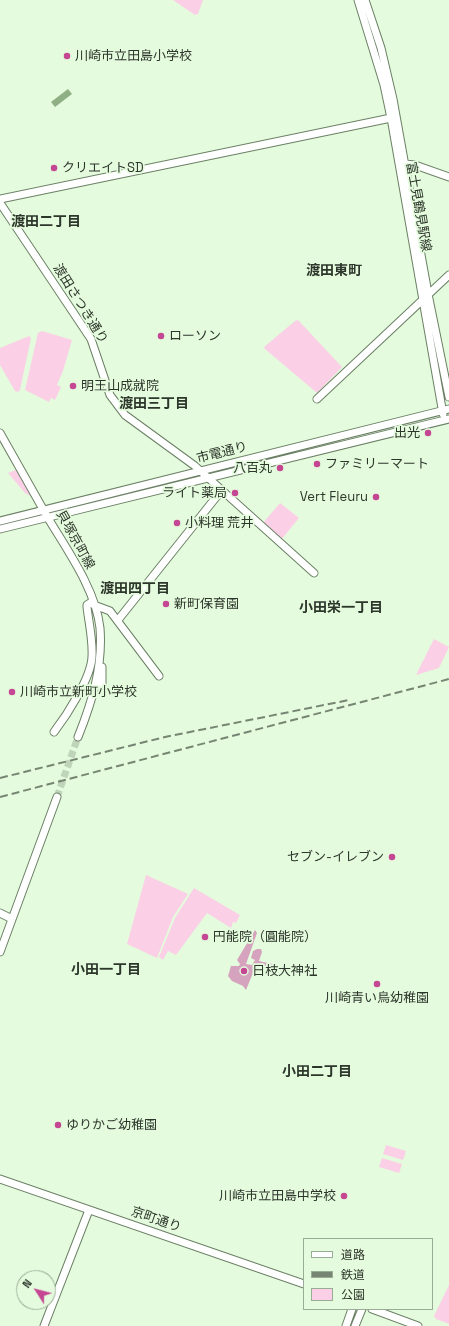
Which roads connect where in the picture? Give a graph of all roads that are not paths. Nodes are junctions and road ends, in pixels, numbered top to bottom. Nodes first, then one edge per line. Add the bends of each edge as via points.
1 (358, 0) edge
2 (365, 0) edge
3 (391, 118) junction
4 (405, 164) junction
5 (449, 177) edge
6 (0, 199) edge
7 (0, 203) edge
8 (449, 275) edge
9 (425, 298) junction
10 (449, 397) edge
11 (317, 399) dead end
12 (446, 410) edge
13 (447, 420) edge
14 (0, 433) edge
15 (267, 464) junction
16 (200, 471) junction
17 (208, 478) junction
18 (142, 485) junction
19 (221, 491) junction
20 (46, 513) junction
21 (0, 521) edge
22 (0, 529) edge
23 (314, 573) dead end
24 (93, 603) junction
25 (118, 620) junction
26 (100, 653) junction
27 (159, 676) dead end
28 (102, 691) dead end
29 (54, 732) dead end
30 (78, 738) tunnel mouth
31 (57, 797) tunnel mouth
32 (0, 913) edge
33 (12, 919) junction
34 (0, 952) edge
35 (0, 1179) edge
36 (89, 1210) junction
37 (303, 1284) edge
38 (352, 1310) edge
39 (362, 1310) edge
40 (375, 1310) edge
41 (44, 1326) edge
42 (346, 1326) edge
43 (355, 1326) edge
44 (418, 1326) edge

1 - 3 street, 富士見鶴見駅線 via 384,85
2 - 4 street, 富士見鶴見駅線 via 386,65
3 - 6 street
3 - 9 street, 富士見鶴見駅線
4 - 5 street
4 - 9 street, 富士見鶴見駅線
7 - 16 street, 渡田さつき通り via 92,340 106,385 118,408
8 - 9 street
9 - 10 street, 富士見鶴見駅線
9 - 11 street
9 - 12 street, 富士見鶴見駅線
12 - 13 street, 富士見鶴見駅線
12 - 16 street, 市電通り
13 - 15 street, 市電通り
14 - 20 street, 貝塚京町線
15 - 16 street via 246,464 208,474
15 - 17 street, 市電通り
16 - 17 street, 渡田さつき通り
16 - 18 street, 市電通り
17 - 18 street via 197,474 158,484
17 - 19 street, 渡田さつき通り
17 - 20 street, 市電通り
18 - 20 street, 市電通り
19 - 23 street, 渡田さつき通り
19 - 25 street
20 - 21 street, 市電通り
20 - 22 street, 市電通り
20 - 24 street, 貝塚京町線 via 72,558
24 - 25 street via 106,608
24 - 26 street, 貝塚京町線 via 99,626
24 - 29 street via 87,605 92,643 89,670
25 - 27 street
26 - 28 street
26 - 30 street, 貝塚京町線 via 93,698
31 - 33 street
32 - 33 street
33 - 34 street
35 - 36 street, 京町通り
36 - 37 street, 京町通り
36 - 41 street
38 - 42 street
39 - 43 street
40 - 44 street

